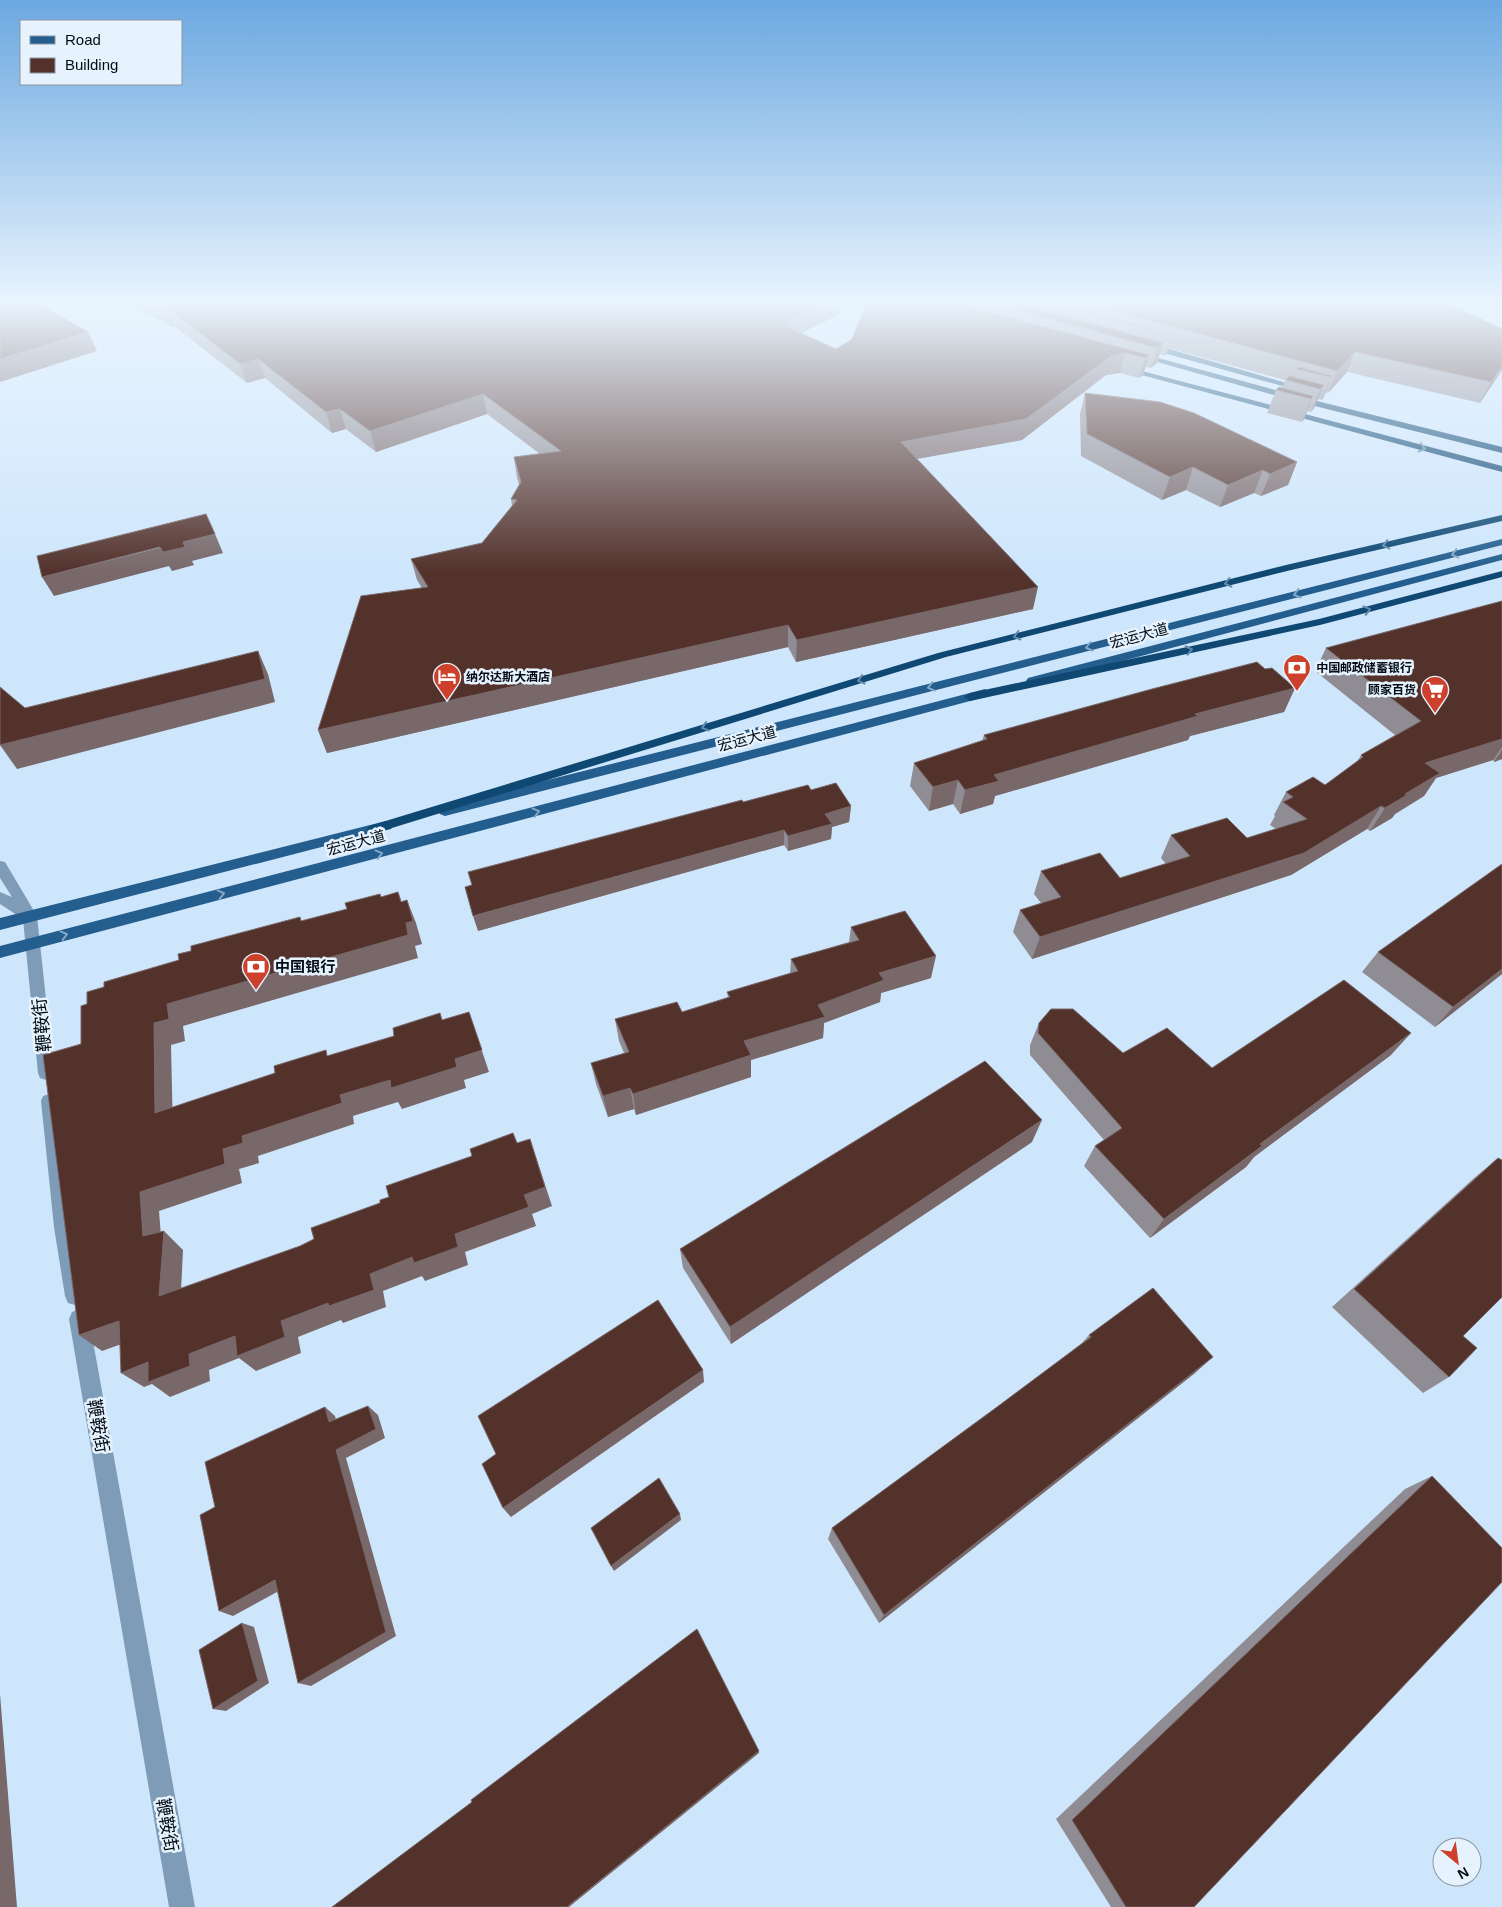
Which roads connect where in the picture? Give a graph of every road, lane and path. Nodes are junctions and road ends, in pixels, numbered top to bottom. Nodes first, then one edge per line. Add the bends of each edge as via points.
1 (1224, 394) edge
2 (1268, 394) edge
3 (1279, 394) edge
4 (1382, 410) dead end
5 (1502, 443) edge
6 (1502, 450) edge
7 (1502, 460) edge
8 (1502, 469) edge
9 (1502, 518) edge
10 (1502, 542) edge
11 (1502, 557) edge
12 (1502, 574) edge
13 (970, 697) junction
14 (374, 829) junction
15 (0, 866) edge
16 (0, 896) edge
17 (30, 916) junction
18 (0, 924) edge
19 (33, 943) junction
20 (0, 952) edge
21 (182, 1907) edge

1 -> 8 highway
2 - 7 highway
3 - 6 highway
4 - 5 highway
9 -> 14 highway via 1286,568 942,655
10 -> 14 main road, 宏运大道
11 - 13 main road, 宏运大道
13 -> 12 highway via 1320,622
19 -> 13 main road, 宏运大道
14 - 17 main road, 宏运大道
15 - 17 street
16 - 17 street
17 - 18 main road, 宏运大道
17 - 19 street, 鞭鞍街
19 - 20 main road, 宏运大道
19 - 21 street, 鞭鞍街 via 63,1227

